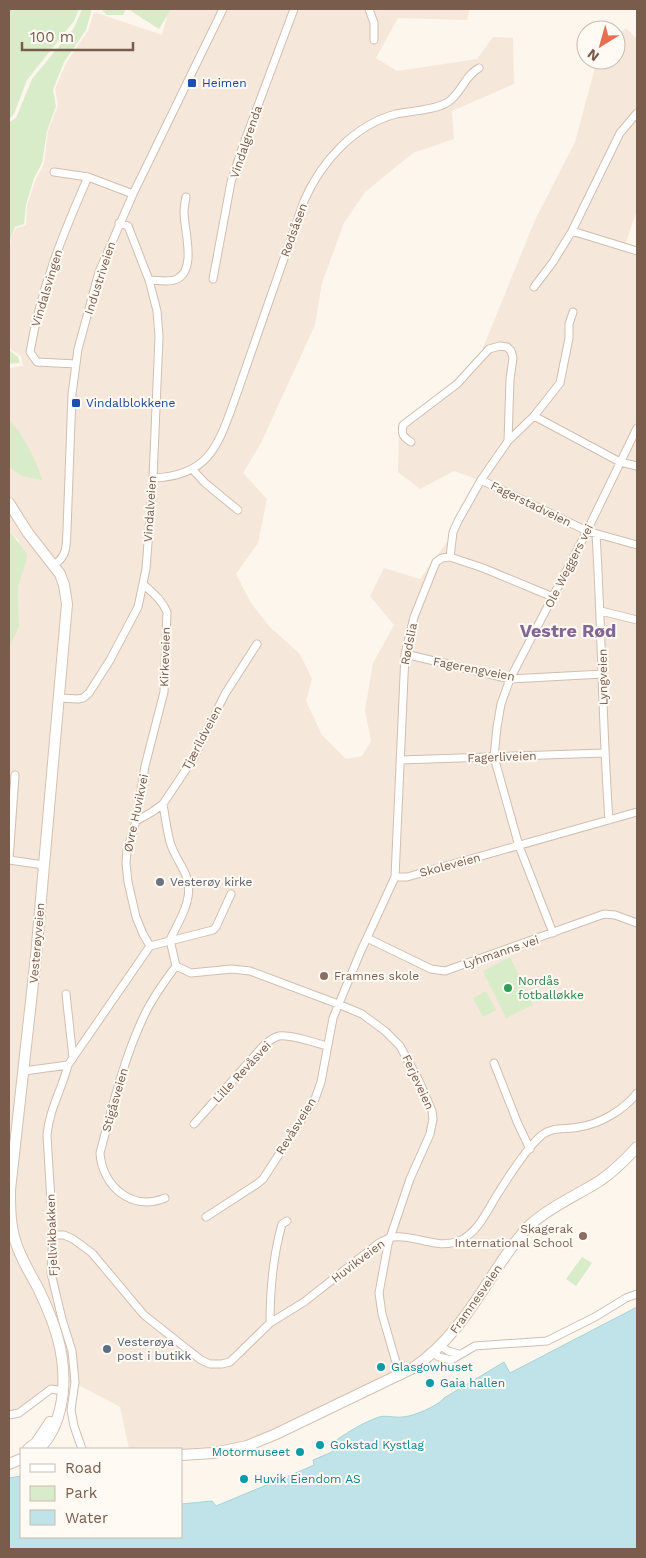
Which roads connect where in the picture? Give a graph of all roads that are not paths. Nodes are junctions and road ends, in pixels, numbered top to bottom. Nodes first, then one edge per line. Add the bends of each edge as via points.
1 (223, 9) edge
2 (294, 9) edge
3 (369, 9) edge
4 (374, 40) dead end
5 (479, 68) dead end
6 (637, 113) edge
7 (54, 172) dead end
8 (88, 177) junction
9 (133, 194) junction
10 (186, 197) dead end
11 (119, 223) junction
12 (572, 231) junction
13 (637, 252) edge
14 (213, 279) dead end
15 (149, 280) junction
16 (534, 287) dead end
17 (573, 312) dead end
18 (76, 364) junction
19 (534, 416) junction
20 (637, 428) edge
21 (508, 441) junction
22 (410, 442) dead end
23 (620, 462) junction
24 (637, 466) edge
25 (193, 470) junction
26 (153, 478) junction
27 (481, 480) junction
28 (9, 503) edge
29 (238, 510) dead end
30 (587, 531) junction
31 (596, 534) junction
32 (637, 545) edge
33 (450, 557) junction
34 (54, 565) junction
35 (143, 584) junction
36 (553, 597) junction
37 (600, 611) junction
38 (637, 620) edge
39 (257, 644) dead end
40 (405, 654) junction
41 (603, 674) junction
42 (510, 679) junction
43 (59, 698) junction
44 (604, 753) junction
45 (494, 757) junction
46 (401, 760) junction
47 (145, 766) joint
48 (15, 775) dead end
49 (163, 804) junction
50 (637, 812) edge
51 (136, 820) junction
52 (609, 820) junction
53 (519, 846) junction
54 (9, 860) edge
55 (44, 865) junction
56 (395, 877) junction
57 (231, 894) dead end
58 (637, 923) edge
59 (553, 933) junction
60 (367, 938) junction
61 (170, 940) junction
62 (150, 946) junction
63 (176, 966) junction
64 (66, 994) dead end
65 (338, 1004) junction
66 (328, 1046) junction
67 (70, 1062) junction
68 (494, 1063) dead end
69 (24, 1070) junction
70 (637, 1093) edge
71 (194, 1124) dead end
72 (637, 1147) edge
73 (530, 1149) junction
74 (165, 1198) dead end
75 (206, 1217) dead end
76 (287, 1221) dead end
77 (53, 1235) junction
78 (391, 1237) junction
79 (637, 1294) edge
80 (270, 1323) junction
81 (441, 1346) junction
82 (433, 1354) junction
83 (459, 1354) junction
84 (400, 1376) junction
85 (63, 1391) junction
86 (9, 1415) edge
87 (39, 1447) edge
88 (82, 1448) edge
89 (182, 1455) edge

1 - 9 street, Industriveien
2 - 14 street, Vindalgrenda via 232,182
3 - 4 street via 374,23
5 - 25 street, Rødsåsen via 468,76 449,102 394,115 367,126 320,171 304,201 224,430 212,451
6 - 12 street via 620,133
7 - 8 street
8 - 9 street
8 - 18 street, Vindalsvingen via 48,275 30,352 37,362
9 - 11 street, Industriveien
10 - 15 street via 184,211 189,256 185,270 172,281
11 - 15 street, Vindalveien via 128,226
11 - 18 street, Industriveien via 100,272
12 - 13 street
12 - 16 street via 554,262
15 - 26 street, Vindalveien via 159,338
17 - 19 street via 560,383
18 - 34 street, Industriveien via 65,552
19 - 21 street
19 - 23 street
20 - 23 street, Ole Weggers vei
21 - 22 street via 513,358 507,347 500,346 489,349 457,384 403,425 403,435
21 - 27 street
23 - 24 street
23 - 30 street, Ole Weggers vei
25 - 26 street via 182,475
25 - 29 street
26 - 35 street, Vindalveien
27 - 30 street, Fagerstadveien
27 - 33 street via 453,532
28 - 34 main road, Vesterøyveien via 28,534
30 - 31 street, Fagerstadveien
30 - 36 street, Ole Weggers vei
31 - 32 street, Fagerstadveien
31 - 37 street, Lyngveien
33 - 36 street
33 - 40 street, Rødslia via 436,562 414,617
34 - 43 main road, Vesterøyveien via 64,585 67,604
35 - 43 street, Vindalveien via 138,607 89,693 84,698
35 - 47 street, Kirkeveien via 158,596 167,612 164,692
36 - 42 street, Ole Weggers vei
37 - 38 street
37 - 41 street, Lyngveien
39 - 49 street, Tjærildveien via 225,694 193,759
40 - 42 street, Fagerengveien
40 - 46 street, Rødslia
41 - 42 street, Fagerengveien
41 - 44 street, Lyngveien
42 - 45 street, Ole Weggers vei via 496,726
43 - 55 main road, Vesterøyveien
44 - 45 street, Fagerliveien
44 - 52 street, Lyngveien
45 - 46 street, Fagerliveien
45 - 53 street, Ole Weggers vei
46 - 56 street, Rødslia
47 - 51 street, Øvre Huvikvei
48 - 54 street
49 - 51 street, Tjærildveien
49 - 61 street, Øvre Huvikvei via 170,843 176,859 186,871 188,882 185,907
50 - 52 street, Skoleveien
51 - 62 street, Øvre Huvikvei via 126,864 136,917
52 - 53 street, Skoleveien
53 - 56 street, Skoleveien via 406,877
53 - 59 street, Ole Weggers vei
54 - 55 street
55 - 69 main road, Vesterøyveien
56 - 60 street
57 - 61 street via 213,930
58 - 59 street, Lyhmanns vei via 604,914
59 - 60 street, Lyhmanns vei via 445,971 430,969
60 - 65 street
61 - 62 street
61 - 63 street
62 - 67 street
63 - 65 street, Ferjeveien via 191,973 232,969 250,971
63 - 74 street, Stigåsveien via 143,1017 125,1064 100,1153 101,1165 115,1190 122,1195 145,1202
64 - 67 street
65 - 66 street, Revåsveien
65 - 78 street, Ferjeveien via 374,1022 400,1046 432,1111 430,1134 410,1179
66 - 71 street, Lille Revåsvei via 287,1037 272,1039
66 - 75 street, Revåsveien via 315,1099 269,1170 257,1184
67 - 69 street
67 - 77 street, Fjellvikbakken via 48,1121
68 - 73 street
69 - 85 main road, Vesterøyveien via 10,1190 12,1225 16,1244 58,1334 63,1360
70 - 73 street, Huvikveien via 601,1120 581,1127 549,1130
72 - 81 main road, Framnesveien via 602,1179 530,1225
73 - 78 street, Huvikveien via 472,1233 450,1244
76 - 80 street via 282,1224 276,1252
77 - 80 street, Huvikveien via 73,1239 92,1253 144,1315 180,1345 210,1364 230,1362
77 - 88 street, Fjellvikbakken via 51,1273 72,1351 75,1382 71,1410
78 - 80 street, Huvikveien via 304,1302
78 - 84 street, Ferjeveien via 380,1298
79 - 83 street via 547,1341 475,1346
81 - 82 main road, Framnesveien
81 - 83 street
82 - 83 street via 451,1360
82 - 84 main road, Framnesveien
84 - 89 main road, Framnesveien via 246,1446
85 - 86 street via 51,1389 19,1413
85 - 87 main road, Vesterøyveien

